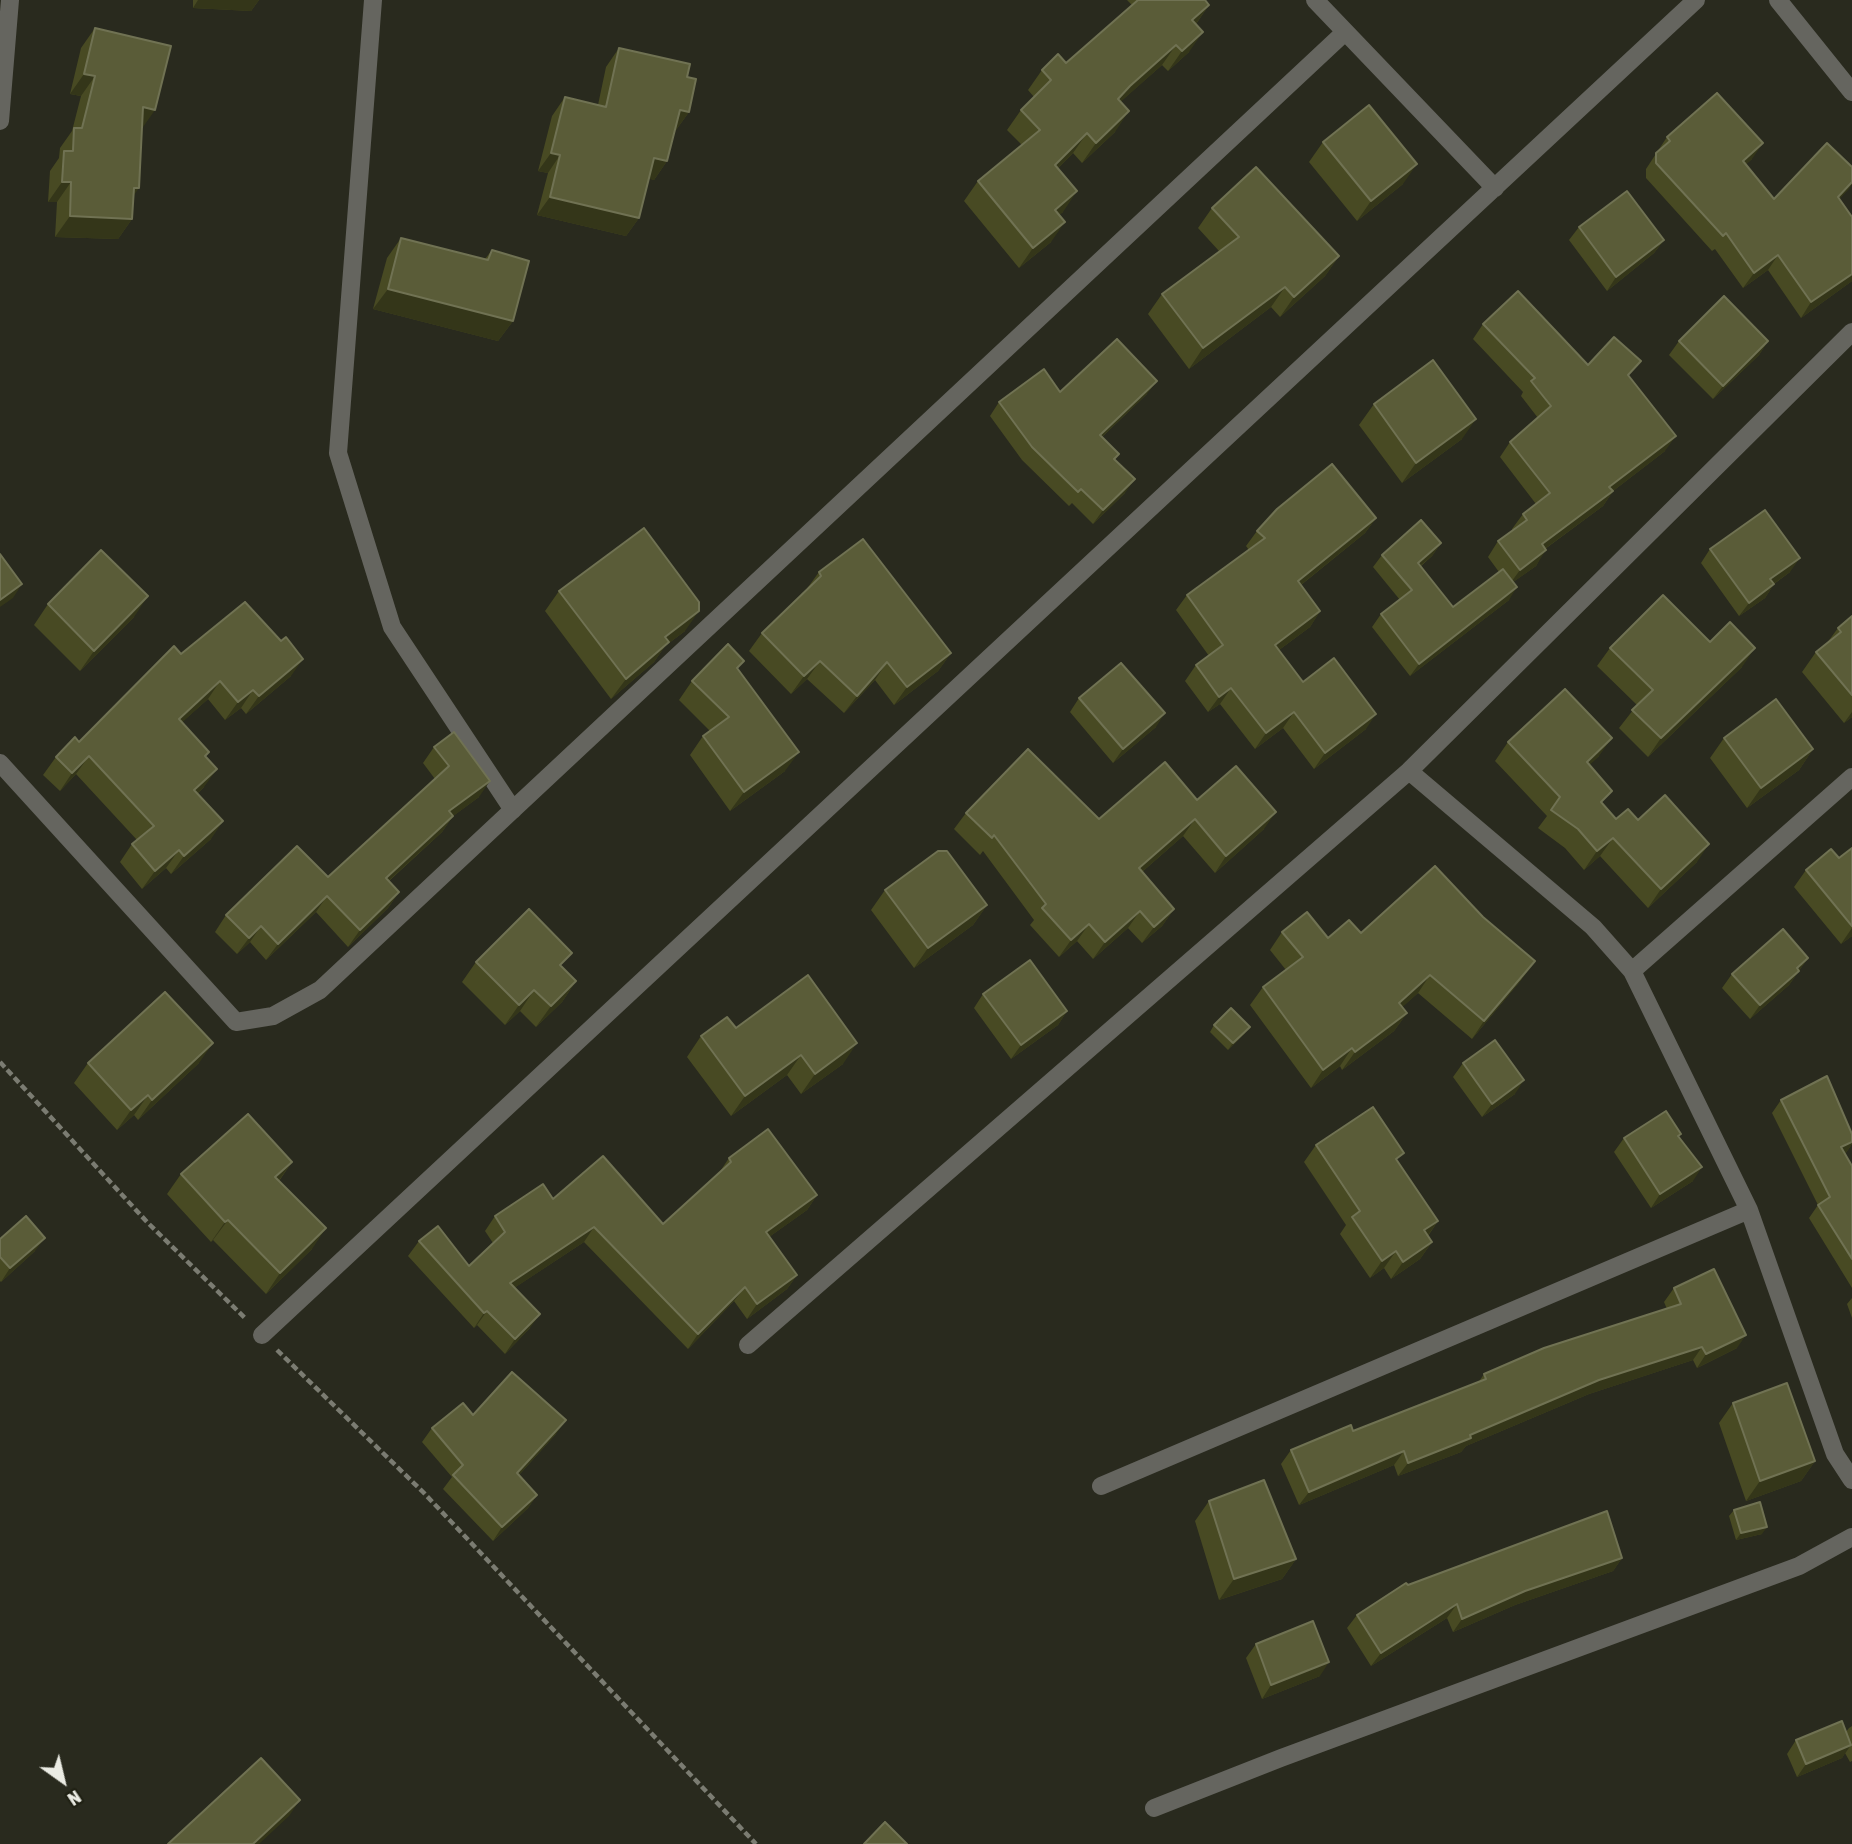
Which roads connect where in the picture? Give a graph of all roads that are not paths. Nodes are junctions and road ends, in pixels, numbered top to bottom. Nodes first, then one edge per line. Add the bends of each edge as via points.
1 (10, 0) edge
2 (373, 0) edge
3 (1315, 0) edge
4 (1696, 0) edge
5 (1778, 0) edge
6 (1345, 32) junction
7 (1852, 92) edge
8 (0, 121) edge
9 (1494, 188) junction
10 (1852, 331) edge
11 (0, 763) edge
12 (1409, 771) junction
13 (1852, 777) edge
14 (513, 810) junction
15 (1632, 971) junction
16 (1749, 1210) junction
17 (262, 1335) road end
18 (748, 1345) dead end
19 (1852, 1480) edge
20 (1101, 1486) dead end
21 (1852, 1538) edge
22 (1154, 1808) dead end

1 - 8 street
2 - 14 street via 338,453 392,627
3 - 6 street
4 - 9 street
5 - 7 street
6 - 9 street
6 - 14 street
9 - 17 street
10 - 12 street
11 - 14 street via 236,1022 273,1016 320,990
12 - 15 street via 1593,927
12 - 18 street
13 - 15 street
15 - 16 street
16 - 19 street via 1835,1454
16 - 20 street
21 - 22 street via 1799,1566

